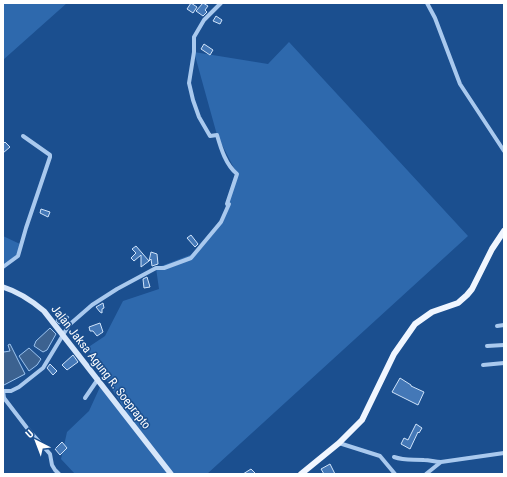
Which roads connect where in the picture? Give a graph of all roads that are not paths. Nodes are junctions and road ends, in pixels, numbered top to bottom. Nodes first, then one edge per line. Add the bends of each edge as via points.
1 (221, 3) edge
2 (427, 3) edge
3 (23, 136) dead end
4 (504, 151) edge
5 (504, 231) edge
6 (3, 267) edge
7 (3, 287) edge
8 (504, 325) edge
9 (497, 326) dead end
10 (63, 334) junction
11 (504, 345) edge
12 (487, 346) dead end
13 (504, 364) edge
14 (483, 365) dead end
15 (98, 379) junction
16 (3, 391) edge
17 (85, 398) dead end
18 (339, 443) junction
19 (504, 454) edge
20 (394, 457) dead end
21 (441, 462) junction
22 (59, 474) edge
23 (171, 474) edge
24 (301, 474) edge
25 (395, 474) edge
26 (426, 474) edge

1 - 10 street via 204,20 194,37 189,83 199,117 210,136 217,135 221,151 237,174 221,222 191,258 164,268 156,268 116,289 75,319
2 - 4 street via 460,84
3 - 6 street via 50,157 18,256
5 - 18 main road via 467,295 458,303 426,315 410,330 394,354 362,420
7 - 10 street, Jalan Jaksa Agung R. Soeprapto via 16,291 35,303
8 - 9 street
10 - 15 street, Jalan Jaksa Agung R. Soeprapto
10 - 16 street via 43,368 19,387
11 - 12 street
13 - 14 street
15 - 17 street
15 - 23 street, Jalan Jaksa Agung R. Soeprapto
16 - 22 street via 4,398 50,454 52,465
18 - 24 main road
18 - 25 street via 380,456
19 - 21 street
20 - 21 street
21 - 26 street

